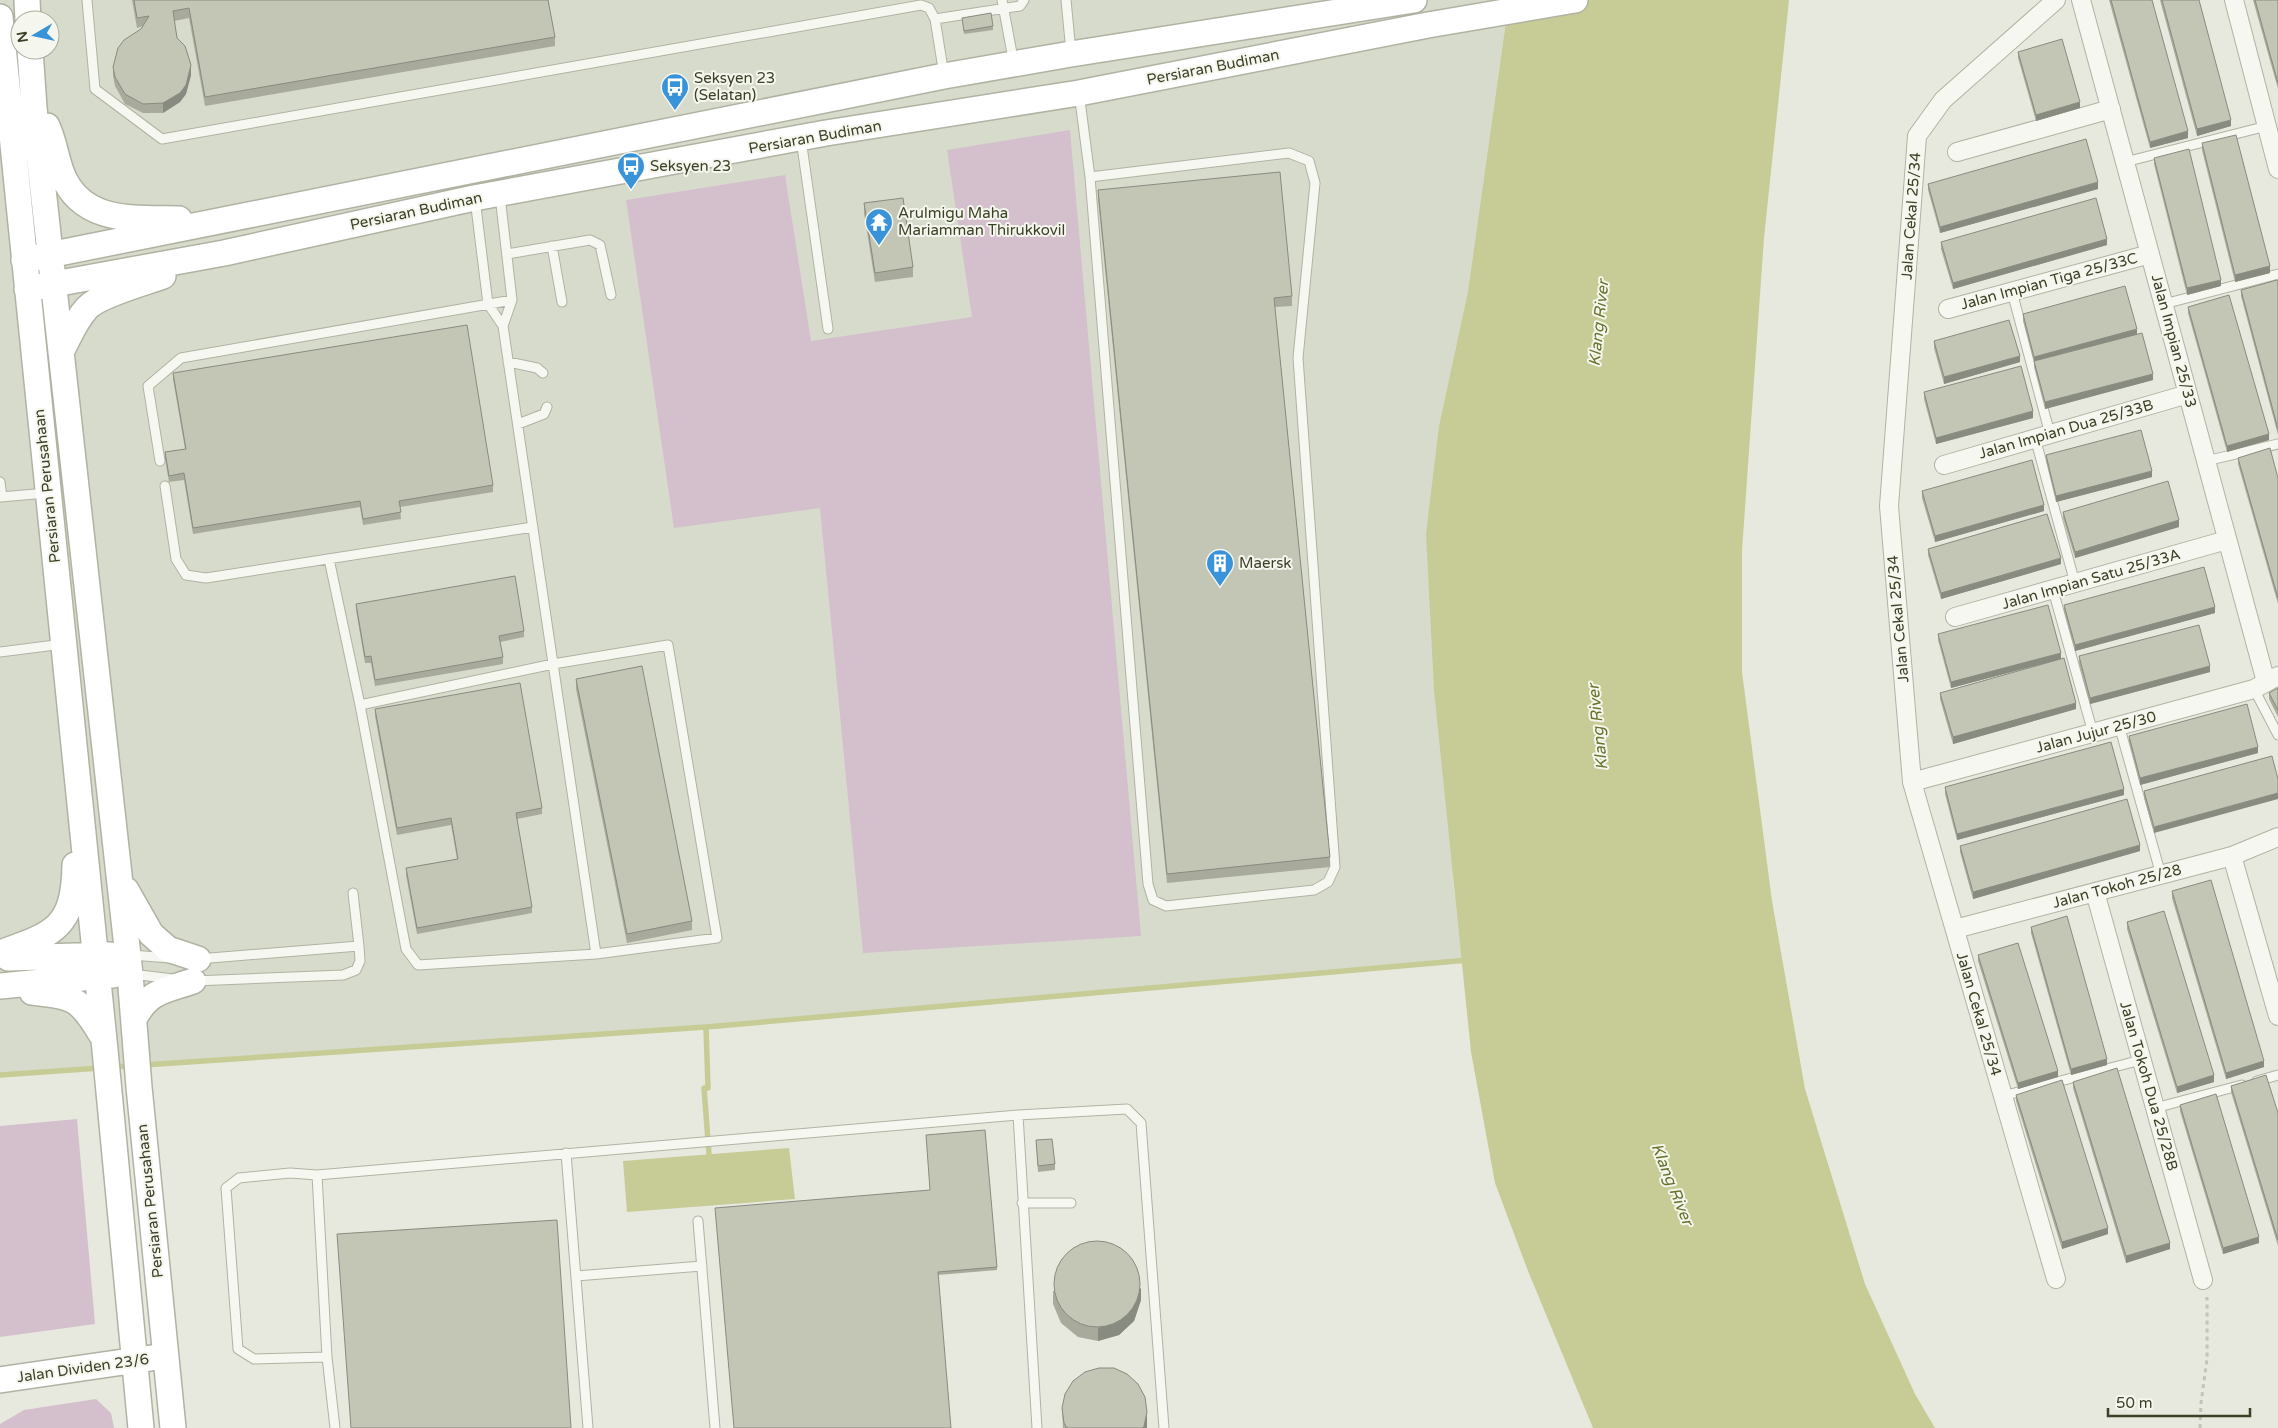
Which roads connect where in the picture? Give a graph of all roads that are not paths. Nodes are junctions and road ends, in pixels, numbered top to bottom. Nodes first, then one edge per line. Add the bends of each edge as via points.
1 (87, 0) edge
2 (1024, 0) edge
3 (1066, 0) edge
4 (1414, 0) edge
5 (1575, 0) edge
6 (2056, 0) edge
7 (2081, 0) edge
8 (2234, 0) edge
9 (1003, 4) edge
10 (0, 17) edge
11 (934, 19) junction
12 (1071, 54) junction
13 (31, 60) edge
14 (1014, 64) junction
15 (944, 76) junction
16 (1079, 93) junction
17 (34, 108) junction
18 (2112, 109) junction
19 (2267, 126) junction
20 (802, 138) junction
21 (2275, 148) edge
22 (1957, 152) dead end
23 (2125, 162) junction
24 (2278, 170) edge
25 (1090, 178) junction
26 (500, 193) junction
27 (474, 198) junction
28 (227, 219) junction
29 (552, 246) junction
30 (224, 253) junction
31 (507, 254) junction
32 (2150, 254) junction
33 (50, 255) junction
34 (24, 260) junction
35 (2278, 274) edge
36 (54, 284) junction
37 (27, 289) junction
38 (2012, 292) junction
39 (611, 295) dead end
40 (512, 300) junction
41 (562, 302) dead end
42 (488, 304) junction
43 (2164, 304) junction
44 (1948, 309) dead end
45 (503, 326) junction
46 (828, 329) dead end
47 (61, 352) junction
48 (508, 362) junction
49 (543, 373) dead end
50 (2188, 394) junction
51 (548, 407) dead end
52 (518, 424) junction
53 (2042, 436) junction
54 (2278, 444) edge
55 (160, 461) dead end
56 (2206, 461) junction
57 (1944, 465) dead end
58 (0, 482) edge
59 (165, 486) dead end
60 (48, 492) junction
61 (1, 497) edge
62 (533, 527) junction
63 (2228, 540) junction
64 (329, 559) junction
65 (2075, 583) junction
66 (2053, 590) junction
67 (1955, 617) dead end
68 (63, 644) junction
69 (0, 652) edge
70 (553, 664) junction
71 (2266, 682) edge
72 (360, 705) junction
73 (2119, 725) junction
74 (2093, 733) junction
75 (2278, 735) edge
76 (73, 748) junction
77 (1912, 782) junction
78 (2278, 837) edge
79 (2232, 856) junction
80 (2161, 875) junction
81 (120, 879) junction
82 (2095, 892) junction
83 (353, 894) dead end
84 (1955, 929) junction
85 (359, 946) junction
86 (0, 953) edge
87 (596, 954) junction
88 (0, 958) edge
89 (129, 964) junction
90 (95, 966) junction
91 (195, 970) junction
92 (0, 987) edge
93 (2278, 1016) edge
94 (134, 1030) junction
95 (104, 1045) junction
96 (2141, 1060) junction
97 (2278, 1075) edge
98 (2003, 1096) junction
99 (2155, 1108) junction
100 (1018, 1115) junction
101 (566, 1153) junction
102 (317, 1174) junction
103 (1022, 1203) junction
104 (1071, 1203) dead end
105 (698, 1221) dead end
106 (702, 1266) junction
107 (576, 1276) junction
108 (2056, 1279) dead end
109 (2203, 1280) road end
110 (166, 1356) junction
111 (328, 1357) junction
112 (134, 1360) junction
113 (0, 1380) edge
114 (141, 1428) edge
115 (173, 1428) edge
116 (335, 1428) edge
117 (588, 1428) edge
118 (715, 1428) edge
119 (1037, 1428) edge
120 (1164, 1428) edge

1 - 11 lane via 95,89 162,139 921,5 929,8
2 - 9 lane via 1020,6
3 - 12 lane
4 - 12 main road, Persiaran Budiman
5 - 16 main road, Persiaran Budiman via 1428,25
6 - 77 street, Jalan Cekal 25/34 via 1943,100 1917,136 1889,506
7 - 18 street, Jalan Impian 25/33
8 - 19 street
9 - 11 lane
9 - 14 lane
10 - 34 main road, Persiaran Perusahaan
11 - 15 lane
12 - 14 main road, Persiaran Budiman
13 - 17 main road, Persiaran Perusahaan
14 - 15 main road, Persiaran Budiman
15 - 28 main road, Persiaran Budiman
16 - 20 main road, Persiaran Budiman
16 - 25 lane
17 - 28 main road via 43,117 51,134 62,174 70,189 86,206 116,217
17 - 33 main road, Persiaran Perusahaan
18 - 22 street
18 - 23 street, Jalan Impian 25/33
19 - 21 street
19 - 23 lane
20 - 26 main road, Persiaran Budiman
20 - 46 lane
21 - 24 street
23 - 32 street, Jalan Impian 25/33
25 - 25 lane via 1148,884 1153,900 1166,906 1314,890 1328,882 1335,867 1298,358 1315,183 1309,161 1289,153
26 - 27 main road, Persiaran Budiman
26 - 31 lane
27 - 30 main road, Persiaran Budiman
27 - 42 lane
28 - 33 main road, Persiaran Budiman
29 - 31 lane
29 - 39 lane via 590,240 600,245
29 - 41 lane
30 - 36 main road, Persiaran Budiman
30 - 47 main road via 88,306
31 - 40 lane
32 - 38 street, Jalan Impian Tiga 25/33C
32 - 43 street, Jalan Impian 25/33
33 - 34 main road, Persiaran Budiman
33 - 36 main road, Persiaran Perusahaan
34 - 37 main road, Persiaran Perusahaan
35 - 43 lane
36 - 37 main road, Persiaran Budiman
36 - 47 main road, Persiaran Perusahaan
37 - 60 main road, Persiaran Perusahaan
38 - 44 street, Jalan Impian Tiga 25/33C
38 - 53 lane
40 - 42 lane
40 - 45 lane
42 - 45 lane
42 - 55 lane via 181,358 148,386
43 - 50 street, Jalan Impian 25/33
45 - 48 lane
47 - 81 main road, Persiaran Perusahaan
48 - 49 lane via 536,368
48 - 52 lane
50 - 53 street, Jalan Impian Dua 25/33B
50 - 56 street, Jalan Impian 25/33
51 - 52 lane via 544,414
52 - 62 lane
53 - 57 street, Jalan Impian Dua 25/33B
53 - 65 lane
54 - 56 lane
56 - 63 street, Jalan Impian 25/33
58 - 61 lane
59 - 64 lane via 176,559 186,575 206,578
60 - 61 lane
60 - 68 main road, Persiaran Perusahaan
62 - 64 lane
62 - 70 lane
63 - 65 street, Jalan Impian Satu 25/33A
63 - 71 street, Jalan Impian 25/33
64 - 72 lane
65 - 66 street, Jalan Impian Satu 25/33A
66 - 67 street, Jalan Impian Satu 25/33A
66 - 74 lane
68 - 69 lane
68 - 76 main road, Persiaran Perusahaan
70 - 72 lane
70 - 87 lane
70 - 87 lane via 668,645 717,938
71 - 73 street, Jalan Jujur 25/30
71 - 75 lane
72 - 87 lane via 406,949 418,965
73 - 74 street, Jalan Jujur 25/30
73 - 80 lane
74 - 77 street, Jalan Jujur 25/30
76 - 86 main road via 75,876 66,917 42,938
76 - 90 main road, Persiaran Perusahaan
77 - 84 street, Jalan Cekal 25/34
78 - 79 street, Jalan Tokoh 25/28
79 - 80 street, Jalan Tokoh 25/28
79 - 93 street
80 - 82 street, Jalan Tokoh 25/28
81 - 89 main road, Persiaran Perusahaan
81 - 91 main road via 150,934
82 - 84 street, Jalan Tokoh 25/28
82 - 96 street, Jalan Tokoh Dua 25/28B
83 - 85 lane
84 - 98 street, Jalan Cekal 25/34
85 - 91 lane
85 - 91 lane via 360,960 356,970 343,975
88 - 90 main road
89 - 90 main road
89 - 91 lane
89 - 91 lane
89 - 94 main road, Persiaran Perusahaan
90 - 92 main road
90 - 95 main road, Persiaran Perusahaan
91 - 94 main road via 142,1004
92 - 95 main road via 77,1000 87,1011
94 - 110 main road, Persiaran Perusahaan
95 - 112 main road, Persiaran Perusahaan
96 - 98 lane
96 - 99 street, Jalan Tokoh Dua 25/28B
97 - 99 lane
98 - 108 street, Jalan Cekal 25/34
99 - 109 street, Jalan Tokoh Dua 25/28B
100 - 101 lane
100 - 103 lane
100 - 120 lane via 1127,1109 1141,1123
101 - 102 lane
101 - 107 lane
102 - 111 lane
102 - 111 lane via 240,1178 226,1188 238,1349 254,1359
103 - 104 lane
103 - 119 lane
105 - 106 lane
106 - 107 lane
106 - 118 lane
107 - 117 lane
110 - 112 main road, Jalan Dividen 23/6
110 - 115 main road, Persiaran Perusahaan
111 - 116 lane
112 - 113 main road, Jalan Dividen 23/6
112 - 114 main road, Persiaran Perusahaan

